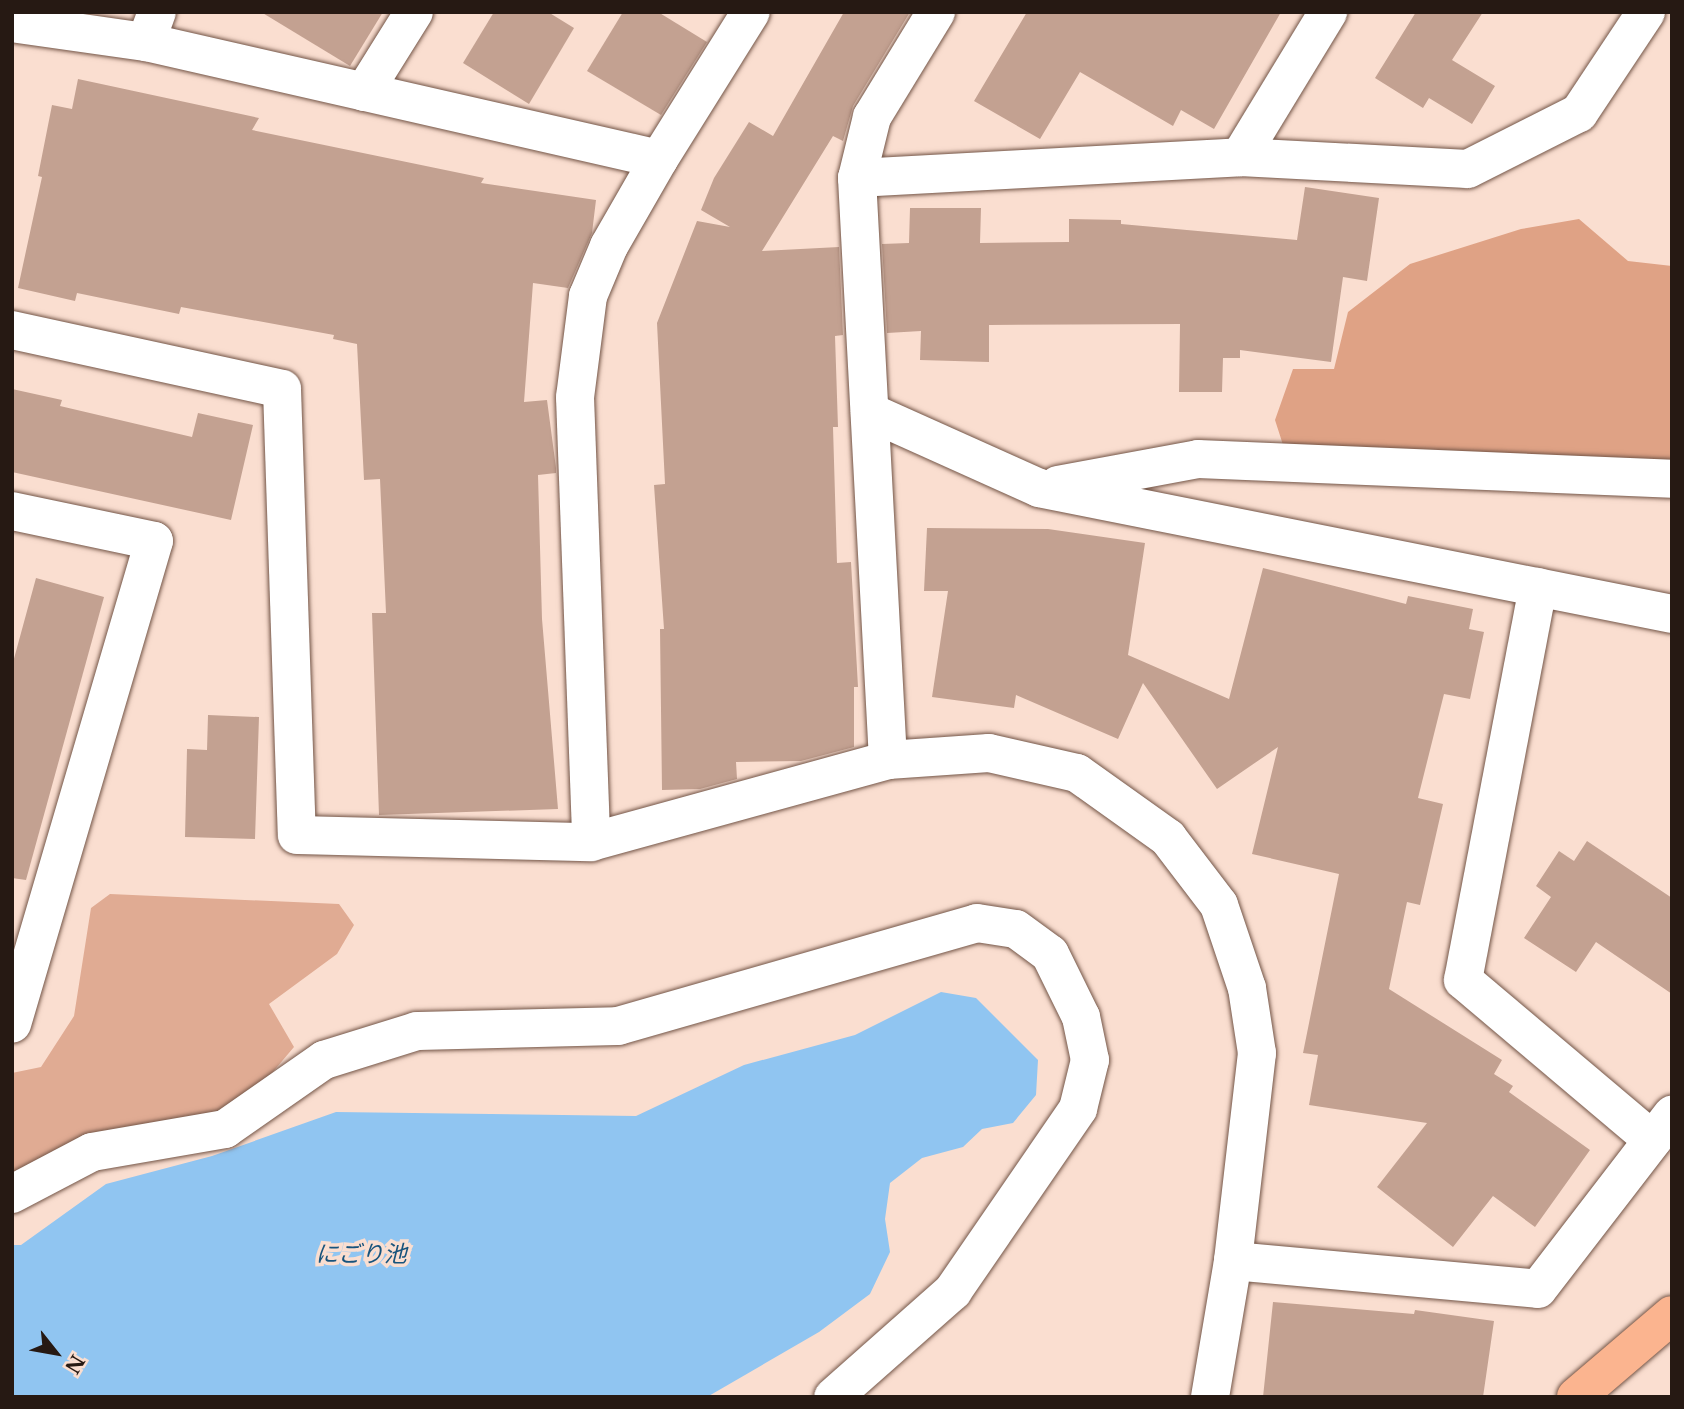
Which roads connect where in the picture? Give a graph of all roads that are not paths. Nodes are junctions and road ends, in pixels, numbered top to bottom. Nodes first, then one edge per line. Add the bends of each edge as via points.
1 (414, 12) edge
2 (751, 12) edge
3 (936, 12) edge
4 (1328, 12) edge
5 (1646, 12) edge
6 (12, 23) edge
7 (152, 27) edge
8 (364, 92) junction
9 (1240, 157) junction
10 (659, 159) junction
11 (858, 177) junction
12 (12, 330) edge
13 (870, 412) junction
14 (1672, 480) edge
15 (1039, 488) junction
16 (12, 511) edge
17 (1538, 587) junction
18 (1672, 614) edge
19 (888, 760) junction
20 (591, 842) junction
21 (12, 1024) edge
22 (1662, 1128) edge
23 (12, 1194) edge
24 (1233, 1261) junction
25 (1672, 1315) edge
26 (833, 1397) edge
27 (1210, 1397) edge
28 (1576, 1397) edge

1 - 8 street
2 - 10 street
3 - 11 street via 872,117
4 - 9 street
5 - 9 street via 1579,113 1468,169
6 - 7 street
7 - 8 street
8 - 10 street
9 - 11 street
10 - 20 street via 609,246 588,296 575,397
11 - 13 street
12 - 20 street via 282,389 297,835
13 - 15 street
13 - 19 street
14 - 15 street via 1198,459
15 - 17 street
16 - 21 street via 154,541
17 - 18 street
17 - 22 street via 1463,980
19 - 20 street
19 - 24 street via 989,753 1077,774 1168,838 1219,905 1247,988 1256,1053
22 - 24 street via 1538,1289
23 - 26 street via 92,1152 225,1129 324,1060 417,1031 618,1026 977,923 1016,929 1050,954 1081,1017 1090,1060 1078,1110 953,1291
24 - 27 street
25 - 28 main road

